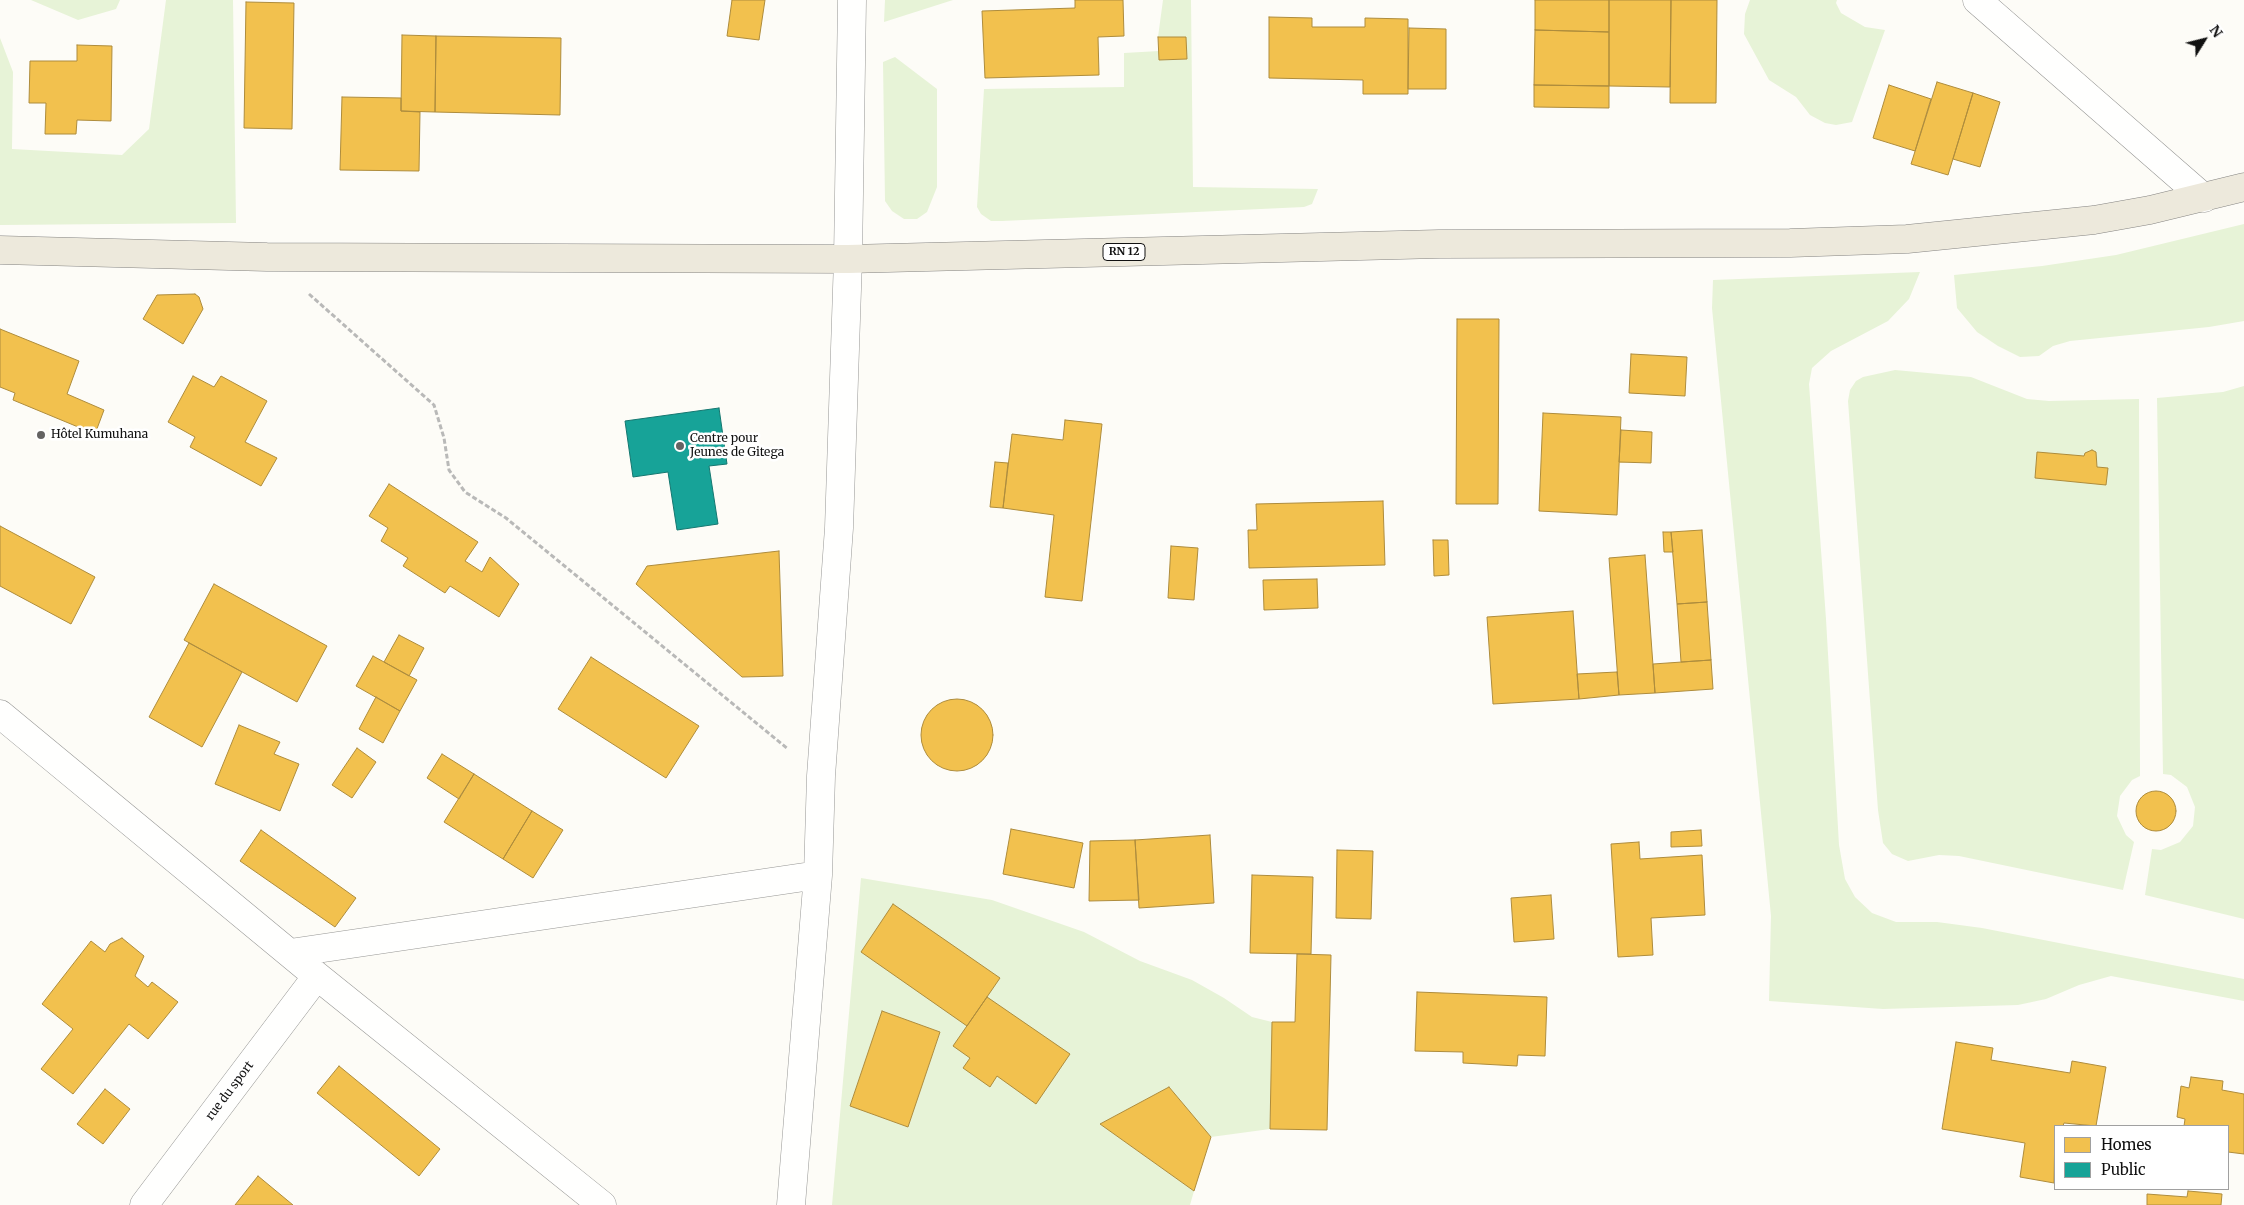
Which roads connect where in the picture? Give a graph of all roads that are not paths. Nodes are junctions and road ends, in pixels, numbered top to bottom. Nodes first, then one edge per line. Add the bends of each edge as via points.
1 (852, 0) edge
2 (1977, 0) edge
3 (2244, 186) edge
4 (2204, 198) junction
5 (0, 250) edge
6 (848, 259) junction
7 (0, 714) edge
8 (818, 875) junction
9 (290, 953) junction
10 (317, 976) junction
11 (144, 1205) edge
12 (602, 1205) edge
13 (791, 1205) edge

1 - 6 street
2 - 4 street
3 - 4 main road, RN 12
4 - 6 main road, RN 12 via 2094,220 1907,239 1780,244 1439,244
5 - 6 main road, RN 12 via 268,257
6 - 8 street via 839,528 821,776
7 - 9 street
8 - 9 street
8 - 13 street
9 - 10 street
10 - 11 street, rue du sport
10 - 12 street

